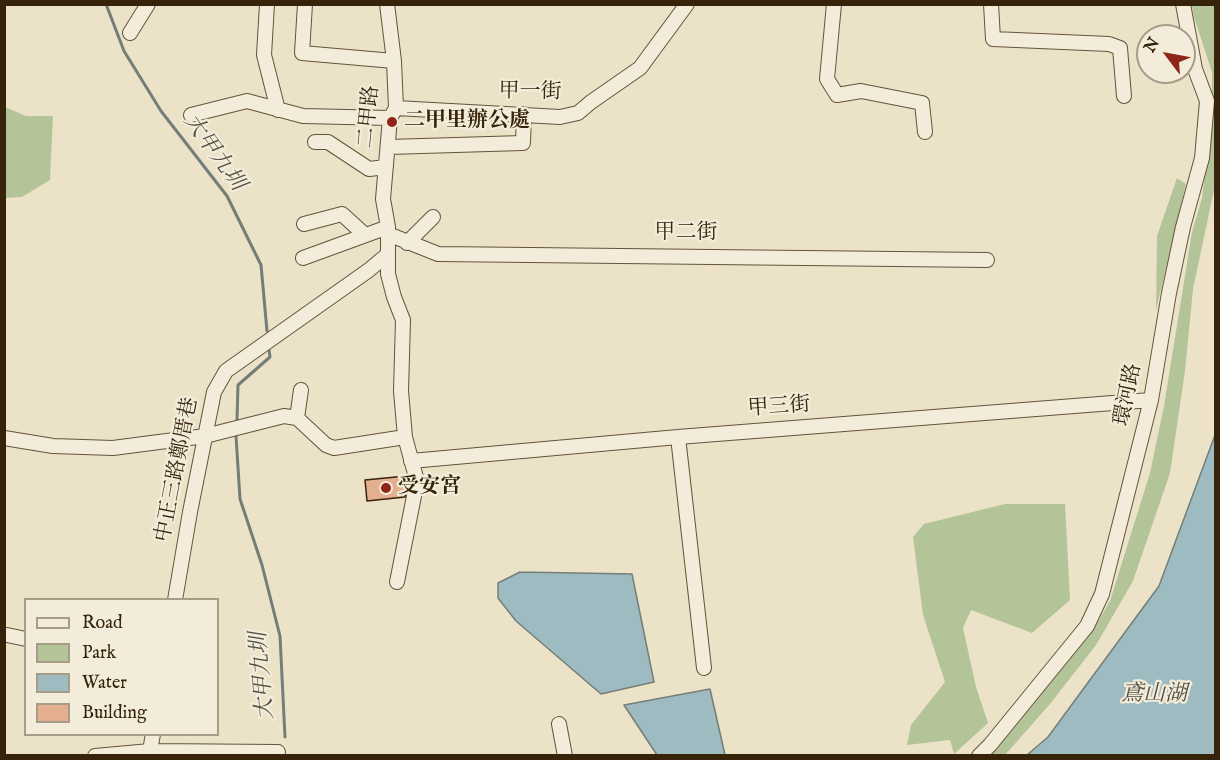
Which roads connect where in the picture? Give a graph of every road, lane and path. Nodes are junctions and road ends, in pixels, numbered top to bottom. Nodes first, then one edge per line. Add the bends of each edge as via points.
1 (148, 4) edge
2 (267, 4) edge
3 (305, 4) edge
4 (387, 4) edge
5 (687, 4) edge
6 (834, 4) edge
7 (991, 4) edge
8 (1184, 4) edge
9 (130, 33) dead end
10 (394, 61) junction
11 (1124, 96) dead end
12 (278, 110) junction
13 (393, 113) junction
14 (524, 114) junction
15 (191, 115) dead end
16 (925, 132) dead end
17 (315, 142) dead end
18 (388, 147) junction
19 (386, 167) junction
20 (434, 217) dead end
21 (304, 224) dead end
22 (388, 231) junction
23 (365, 235) junction
24 (407, 243) junction
25 (388, 254) junction
26 (303, 258) dead end
27 (987, 260) dead end
28 (301, 390) dead end
29 (1151, 400) junction
30 (297, 418) junction
31 (206, 436) junction
32 (405, 437) junction
33 (678, 437) junction
34 (4, 438) edge
35 (411, 460) junction
36 (398, 582) dead end
37 (175, 598) edge
38 (6, 635) dead end
39 (24, 639) edge
40 (704, 668) dead end
41 (559, 724) dead end
42 (153, 736) edge
43 (278, 752) dead end
44 (150, 753) edge
45 (95, 756) edge
46 (565, 756) edge
47 (979, 756) edge

1 - 9 street
2 - 12 street via 264,55
3 - 10 street via 302,53
4 - 10 street, 二甲路
5 - 14 street, 甲一街 via 640,68 578,113 560,117
6 - 16 street via 827,79 837,94 861,91 922,103
7 - 11 street via 993,39 1109,44 1120,48
8 - 29 street, 環河路 via 1195,69 1207,101 1202,158 1171,282
10 - 13 street, 二甲路
12 - 13 street, 甲一街 via 303,116
12 - 15 street, 甲一街 via 247,101
13 - 14 street, 甲一街
13 - 18 street, 二甲路
14 - 18 street via 523,144
17 - 19 street via 328,142 369,169
18 - 19 street, 二甲路
19 - 22 street, 二甲路
20 - 24 street
21 - 23 street via 342,214
22 - 23 street
22 - 24 street, 甲二街
22 - 25 street
23 - 26 street
24 - 27 street, 甲二街 via 438,254
25 - 31 street, 中正三路鄭厝巷 via 226,371 214,392
25 - 32 street via 388,274 404,320 401,391
28 - 30 street
29 - 33 street, 甲三街
29 - 47 street, 環河路 via 1095,610 1087,626
30 - 31 street via 284,416
30 - 32 street via 334,448
31 - 34 street via 113,448 52,446
31 - 37 street, 中正三路鄭厝巷
32 - 35 street
33 - 35 street, 甲三街
33 - 40 street
35 - 36 street via 417,481
38 - 39 street
41 - 46 street
42 - 44 street
43 - 44 street
44 - 45 street

